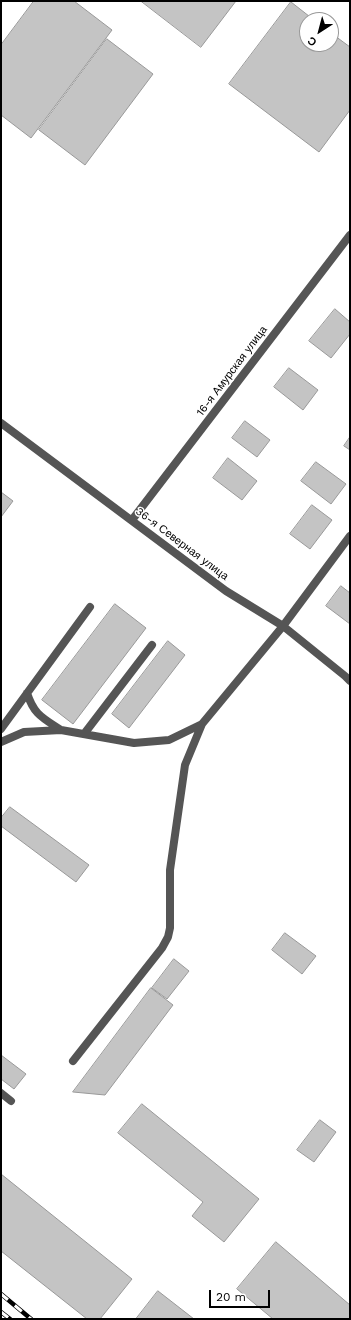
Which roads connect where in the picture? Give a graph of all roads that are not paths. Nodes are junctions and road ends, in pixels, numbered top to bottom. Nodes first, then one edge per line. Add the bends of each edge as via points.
1 (350, 235) edge
2 (1, 423) edge
3 (132, 520) junction
4 (350, 536) edge
5 (90, 607) dead end
6 (283, 626) junction
7 (152, 645) dead end
8 (350, 681) edge
9 (27, 693) junction
10 (202, 724) junction
11 (1, 729) edge
12 (61, 730) junction
13 (84, 734) junction
14 (1, 742) edge
15 (73, 1061) dead end
16 (1, 1093) edge
17 (11, 1101) dead end

1 - 3 street, 16-я Амурская улица
2 - 3 street, 36-я Северная улица
3 - 6 street, 36-я Северная улица via 226,592
4 - 6 street
5 - 9 street
6 - 8 street, 36-я Северная улица
6 - 10 street
7 - 13 street
9 - 11 street
9 - 12 street via 37,714
10 - 13 street via 169,740 134,743
10 - 15 street via 185,765 170,870 168,937
12 - 13 street
12 - 14 street via 24,732
16 - 17 street

